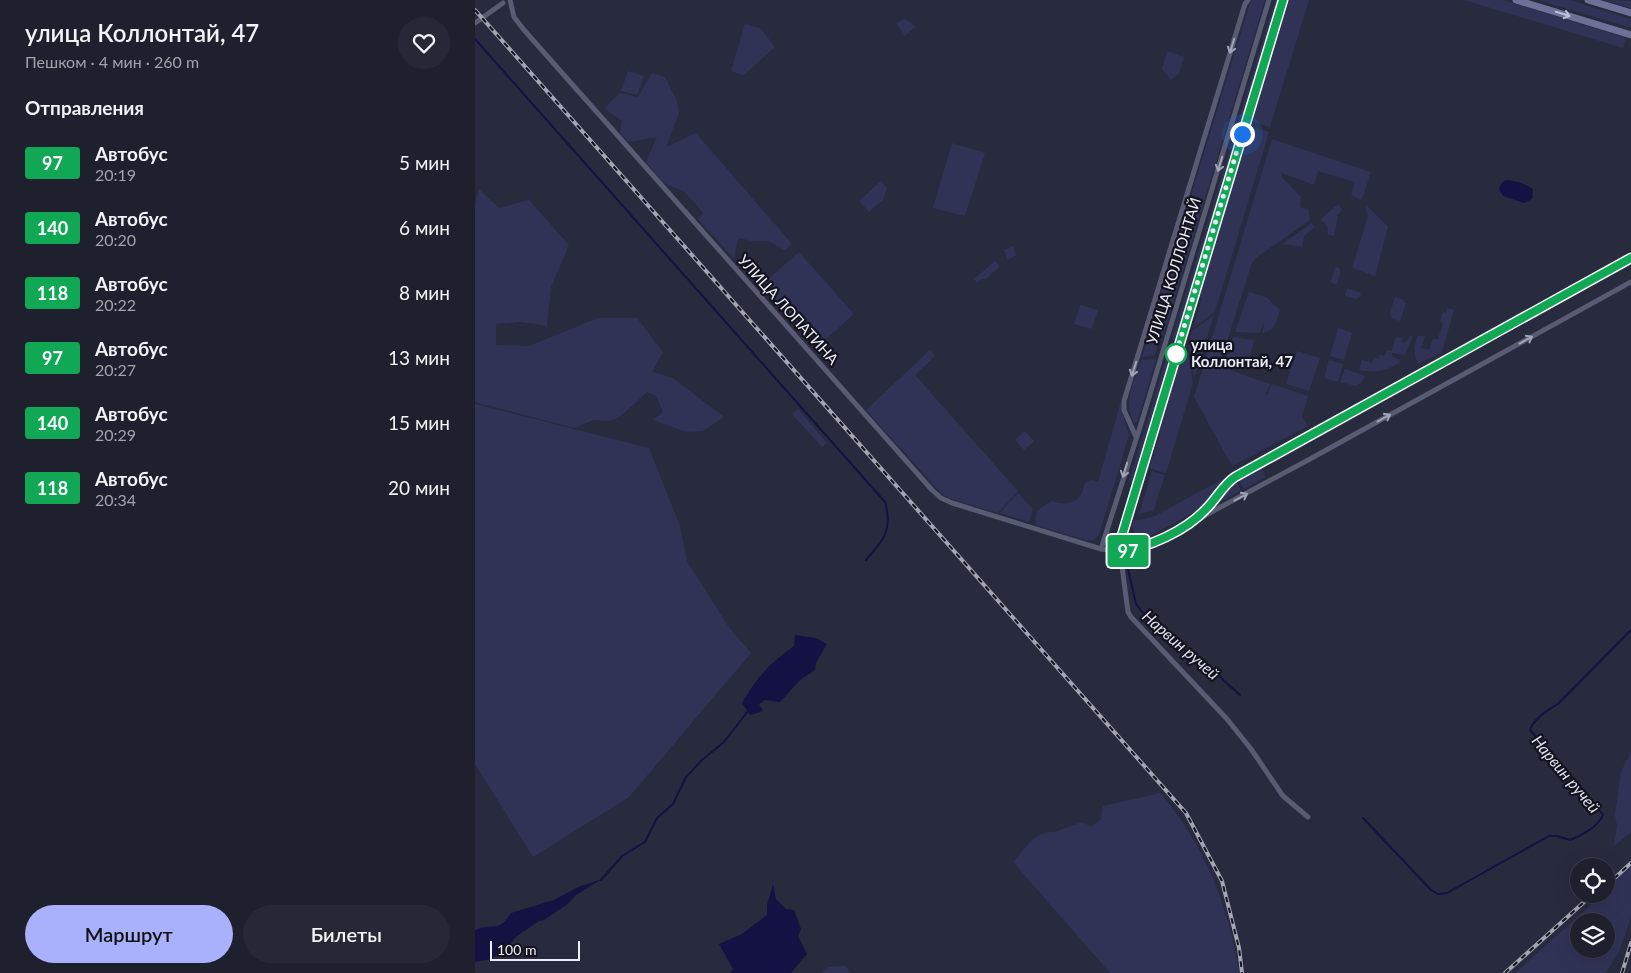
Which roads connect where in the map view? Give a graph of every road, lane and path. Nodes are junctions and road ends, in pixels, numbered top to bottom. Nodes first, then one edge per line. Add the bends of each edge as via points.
1 (1248, 0) edge
2 (1269, 0) edge
3 (1283, 0) edge
4 (1516, 0) edge
5 (1588, 0) edge
6 (511, 1) edge
7 (501, 2) edge
8 (1631, 13) edge
9 (475, 23) edge
10 (1631, 35) edge
11 (1631, 258) edge
12 (1631, 282) edge
13 (1136, 437) junction
14 (1214, 500) junction
15 (1219, 508) junction
16 (1198, 518) junction
17 (1101, 549) junction
18 (1117, 552) junction
19 (1308, 817) dead end

1 -> 13 street via 1124,401 1124,410
2 -> 13 street, УЛИЦА КОЛЛОНТАЙ
3 - 18 street, УЛИЦА КОЛЛОНТАЙ
4 -> 10 main road
5 - 8 main road
6 - 7 street, УЛИЦА ЛОПАТИНА
6 - 17 street, УЛИЦА ЛОПАТИНА via 514,17 533,41 932,490 952,503
7 - 9 street
11 - 14 street via 1228,481
15 -> 12 street
13 -> 17 street, УЛИЦА КОЛЛОНТАЙ
14 - 15 street
14 - 16 street
15 - 16 street
16 - 18 street via 1145,546
17 - 18 street, УЛИЦА ЛОПАТИНА
18 - 19 street via 1131,617 1227,719 1283,796

